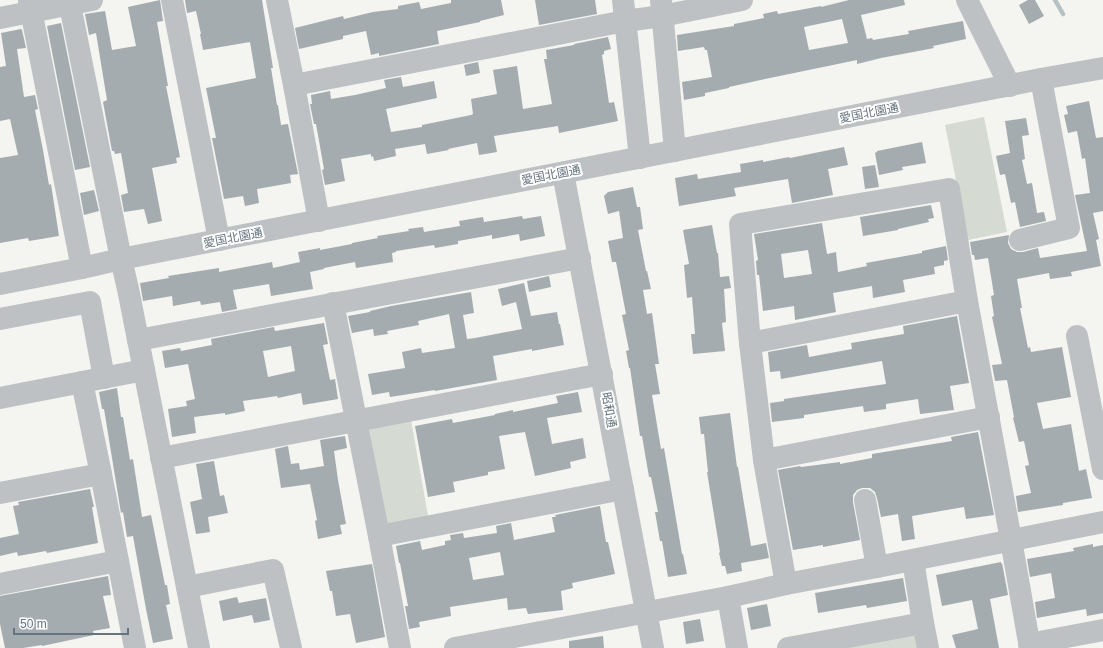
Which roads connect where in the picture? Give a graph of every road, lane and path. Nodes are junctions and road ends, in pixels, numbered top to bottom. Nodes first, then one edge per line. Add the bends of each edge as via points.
1 (92, 0) edge
2 (172, 0) edge
3 (277, 0) edge
4 (622, 0) edge
5 (742, 0) edge
6 (967, 0) edge
7 (69, 2) edge
8 (30, 6) edge
9 (662, 8) edge
10 (0, 18) edge
11 (625, 21) junction
12 (1103, 68) edge
13 (1041, 79) junction
14 (294, 85) junction
15 (1010, 86) junction
16 (675, 151) junction
17 (640, 158) junction
18 (563, 173) junction
19 (319, 221) junction
20 (219, 240) junction
21 (1020, 240) dead end
22 (580, 258) junction
23 (121, 259) junction
24 (82, 268) junction
25 (0, 284) edge
26 (967, 301) junction
27 (333, 303) junction
28 (0, 319) edge
29 (1078, 336) dead end
30 (138, 340) junction
31 (750, 342) junction
32 (144, 370) junction
33 (602, 374) junction
34 (104, 378) junction
35 (82, 382) junction
36 (0, 398) edge
37 (989, 417) junction
38 (357, 421) junction
39 (161, 458) junction
40 (764, 460) junction
41 (1103, 469) edge
42 (101, 474) junction
43 (623, 489) junction
44 (0, 493) edge
45 (865, 500) dead end
46 (1103, 522) edge
47 (379, 536) junction
48 (1012, 540) junction
49 (914, 560) junction
50 (118, 561) junction
51 (877, 567) junction
52 (0, 584) edge
53 (786, 584) junction
54 (187, 588) junction
55 (728, 597) junction
56 (646, 612) junction
57 (923, 623) junction
58 (1103, 630) edge
59 (538, 640) edge
60 (1030, 646) edge
61 (135, 648) edge
62 (199, 648) edge
63 (291, 648) edge
64 (400, 648) edge
65 (455, 648) edge
66 (653, 648) edge
67 (737, 648) edge
68 (788, 648) edge
69 (928, 648) edge

1 - 7 street
2 - 20 street
3 - 14 street
4 - 11 street
5 - 9 street
6 - 15 street
7 - 8 street
7 - 23 street
8 - 10 street
8 - 24 street
9 - 11 street
9 - 16 street
11 - 14 street
11 - 17 street
12 - 13 street, 愛国北園通
13 - 15 street, 愛国北園通
13 - 21 street via 1069,228
14 - 19 street
15 - 16 street, 愛国北園通
16 - 17 street, 愛国北園通
17 - 18 street, 愛国北園通
18 - 19 street, 愛国北園通
18 - 22 street, 昭和通
19 - 20 street, 愛国北園通
20 - 23 street, 愛国北園通
22 - 27 street
22 - 33 street, 昭和通
23 - 24 street, 愛国北園通
23 - 30 street
24 - 25 street, 愛国北園通
26 - 31 street
26 - 31 street via 949,189 740,224
26 - 37 street
27 - 30 street
27 - 38 street
28 - 34 street via 90,302
29 - 41 street
30 - 32 street
31 - 40 street
32 - 34 street
32 - 39 street
33 - 38 street
33 - 43 street, 昭和通
34 - 35 street
35 - 36 street
35 - 42 street
37 - 40 street
37 - 48 street
38 - 39 street
38 - 47 street
39 - 54 street
40 - 53 street
42 - 44 street
42 - 50 street
43 - 47 street
43 - 56 street, 昭和通
45 - 51 street
46 - 48 street
47 - 64 street
48 - 49 street
48 - 60 street
49 - 51 street
49 - 57 street
50 - 52 street
50 - 61 street
51 - 53 street
53 - 55 street
54 - 62 street
54 - 63 street via 273,570
55 - 56 street
55 - 67 street
56 - 59 street
56 - 66 street, 昭和通
57 - 68 street
57 - 69 street
58 - 60 street
59 - 65 street

